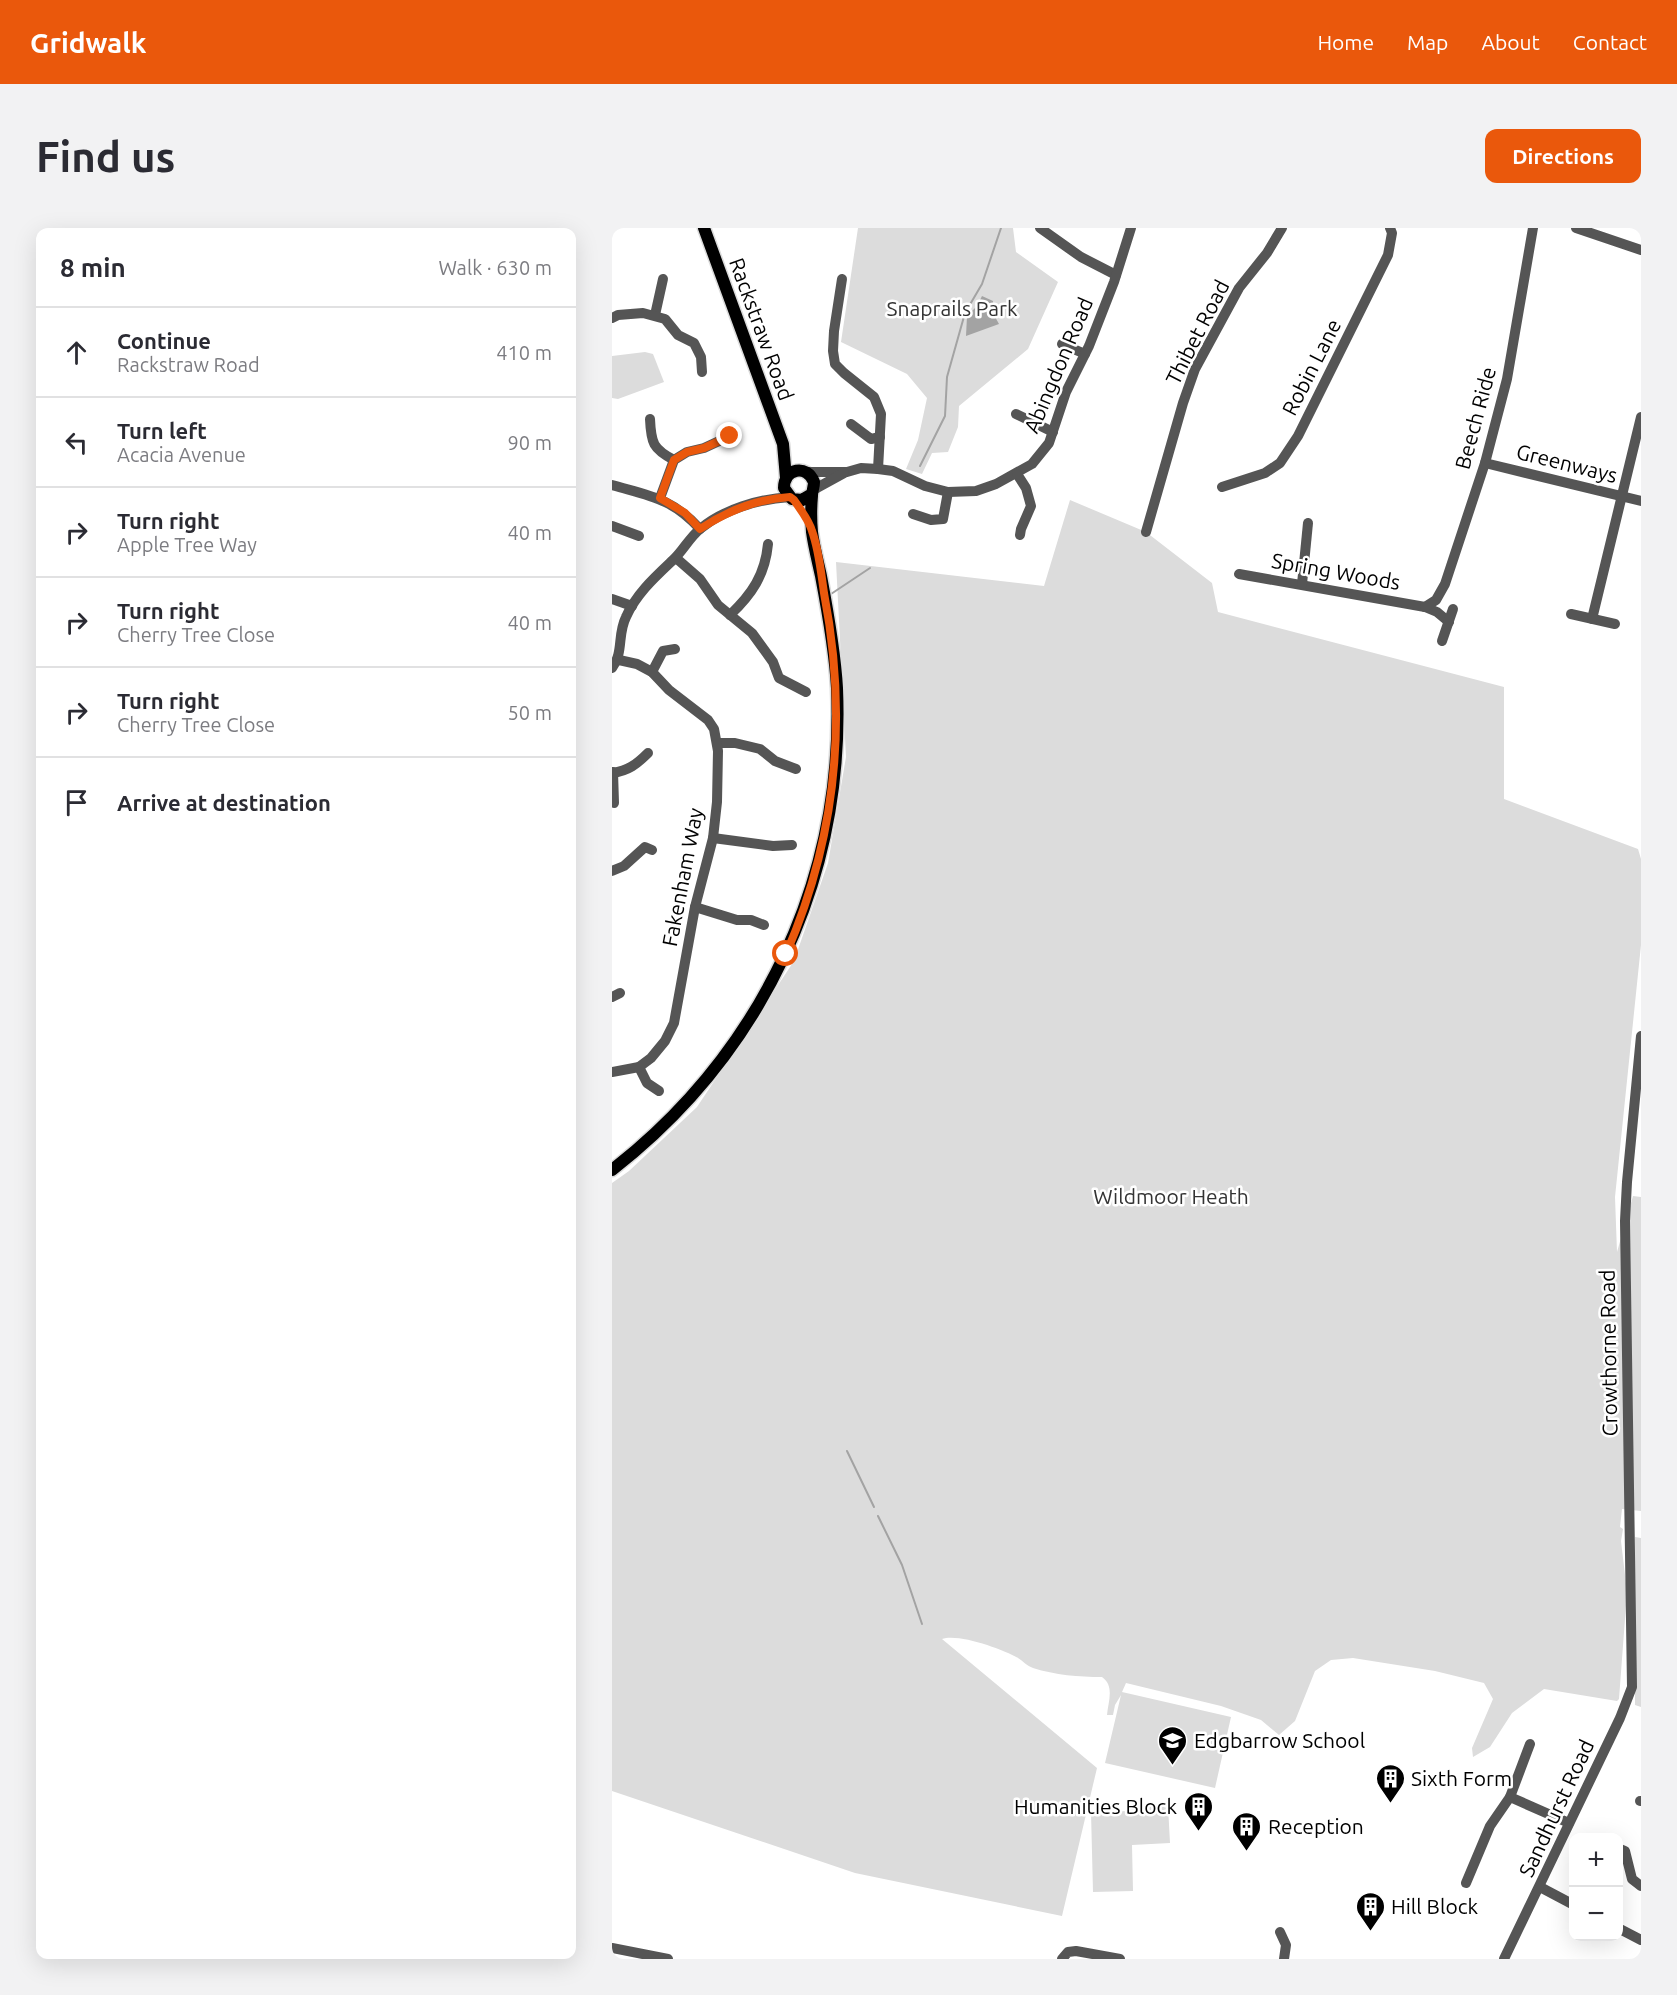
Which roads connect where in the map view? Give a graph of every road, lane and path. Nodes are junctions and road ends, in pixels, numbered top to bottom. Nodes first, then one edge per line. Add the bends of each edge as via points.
1 (704, 228) edge
2 (1040, 228) edge
3 (1131, 228) edge
4 (1282, 228) edge
5 (1390, 228) edge
6 (1533, 228) edge
7 (1576, 228) edge
8 (1641, 250) edge
9 (1116, 275) junction
10 (663, 279) dead end
11 (843, 279) dead end
12 (655, 315) junction
13 (612, 318) edge
14 (1062, 344) dead end
15 (1085, 354) junction
16 (702, 372) dead end
17 (1016, 414) dead end
18 (1641, 417) edge
19 (650, 419) dead end
20 (851, 424) dead end
21 (1053, 432) junction
22 (730, 436) dead end
23 (880, 437) junction
24 (783, 444) junction
25 (674, 460) junction
26 (1485, 463) junction
27 (878, 469) junction
28 (805, 471) junction
29 (847, 472) junction
30 (1017, 474) junction
31 (785, 480) junction
32 (612, 485) edge
33 (1222, 487) dead end
34 (813, 492) junction
35 (948, 492) junction
36 (1622, 496) junction
37 (660, 498) junction
38 (792, 498) junction
39 (761, 500) junction
40 (1641, 501) edge
41 (913, 514) dead end
42 (1308, 524) dead end
43 (612, 526) edge
44 (700, 529) junction
45 (812, 531) junction
46 (1146, 532) dead end
47 (639, 536) dead end
48 (1020, 536) dead end
49 (768, 544) dead end
50 (676, 558) junction
51 (1239, 574) dead end
52 (1302, 584) junction
53 (612, 599) edge
54 (1436, 600) junction
55 (632, 606) junction
56 (1425, 607) junction
57 (1453, 609) dead end
58 (1437, 612) junction
59 (1571, 614) dead end
60 (730, 615) junction
61 (1592, 619) junction
62 (1449, 622) junction
63 (1615, 624) dead end
64 (1442, 641) dead end
65 (675, 649) dead end
66 (616, 664) edge
67 (652, 672) junction
68 (806, 692) dead end
69 (718, 743) junction
70 (648, 753) dead end
71 (796, 769) dead end
72 (613, 772) edge
73 (614, 803) dead end
74 (714, 838) junction
75 (792, 845) dead end
76 (652, 850) dead end
77 (612, 871) edge
78 (695, 907) junction
79 (764, 925) dead end
80 (1641, 1036) edge
81 (639, 1067) junction
82 (612, 1072) edge
83 (659, 1091) dead end
84 (612, 1170) edge
85 (1632, 1671) joint
86 (1530, 1744) dead end
87 (1510, 1797) junction
88 (1569, 1823) junction
89 (1623, 1850) edge
90 (1466, 1883) dead end
91 (1641, 1886) edge
92 (1540, 1887) junction
93 (1569, 1902) edge
94 (1623, 1931) edge
95 (1280, 1932) dead end
96 (1641, 1940) edge
97 (612, 1948) edge
98 (668, 1959) edge
99 (1062, 1959) edge
100 (1120, 1959) edge
101 (1284, 1959) edge
102 (1504, 1959) edge

1 - 24 main road, Rackstraw Road
2 - 9 street via 1081,257
3 - 9 street, Abingdon Road
4 - 46 street, Thibet Road via 1239,288 1195,369
5 - 33 street, Robin Lane via 1388,255 1298,436 1280,463
6 - 26 street, Beech Ride via 1509,370
7 - 8 street
9 - 15 street, Abingdon Road
10 - 12 street
11 - 23 street via 834,331 836,364 874,398 881,414
12 - 13 street
12 - 16 street via 694,343 701,357
14 - 15 street
15 - 21 street, Abingdon Road via 1066,392
17 - 21 street
18 - 36 street
19 - 25 street via 654,445
20 - 23 street via 871,439
21 - 30 street, Abingdon Road via 1032,464
22 - 25 street
23 - 27 street
24 - 28 main road, Rackstraw Road
24 - 31 main road, Rackstraw Road
25 - 37 street
26 - 36 street, Greenways
26 - 54 street, Beech Ride via 1454,560
27 - 29 street, Abingdon Road
27 - 35 street, Abingdon Road
28 - 29 street, Abingdon Road
28 - 31 main road via 792,472
28 - 34 main road via 813,480
29 - 34 street, Abingdon Road
30 - 35 street, Abingdon Road via 976,491
30 - 48 street via 1031,506
31 - 38 main road via 785,491
31 - 39 street
32 - 37 street
34 - 38 main road via 805,499
34 - 45 main road
35 - 41 street via 943,519
36 - 40 street, Greenways
36 - 61 street
37 - 44 street via 685,513
38 - 39 street
38 - 45 main road
39 - 44 street via 716,518
42 - 52 street
43 - 47 street
44 - 50 street
45 - 84 main road via 831,632 837,702 831,802 814,877 795,933 772,982 739,1036 679,1110
49 - 60 street via 755,587
50 - 55 street via 646,586
50 - 60 street
51 - 52 street, Spring Woods
52 - 56 street, Spring Woods
53 - 55 street
54 - 56 street
54 - 58 street
55 - 66 street via 622,630
56 - 58 street, Spring Woods
57 - 62 street
58 - 62 street, Spring Woods
59 - 61 street
60 - 68 street via 764,648 779,678
61 - 63 street
62 - 64 street
65 - 67 street via 663,651
66 - 67 street, Fakenham Way via 637,664
67 - 69 street, Fakenham Way via 708,720
69 - 71 street via 760,749 775,761
69 - 74 street, Fakenham Way
70 - 72 street via 635,766
72 - 73 street
74 - 75 street
74 - 78 street, Fakenham Way
76 - 77 street via 645,847 624,866
78 - 79 street
78 - 81 street, Fakenham Way via 674,1023 665,1041
80 - 85 street, Crowthorne Road via 1625,1221
81 - 82 street
81 - 83 street via 647,1083
85 - 88 street, Sandhurst Road via 1632,1687 1625,1707
86 - 87 street
87 - 88 street
87 - 90 street via 1490,1826
88 - 92 street, Sandhurst Road
89 - 91 street via 1632,1879
92 - 93 street
92 - 102 street, Sandhurst Road
94 - 96 street
95 - 101 street via 1286,1945
97 - 98 street
99 - 100 street via 1068,1952 1076,1951

